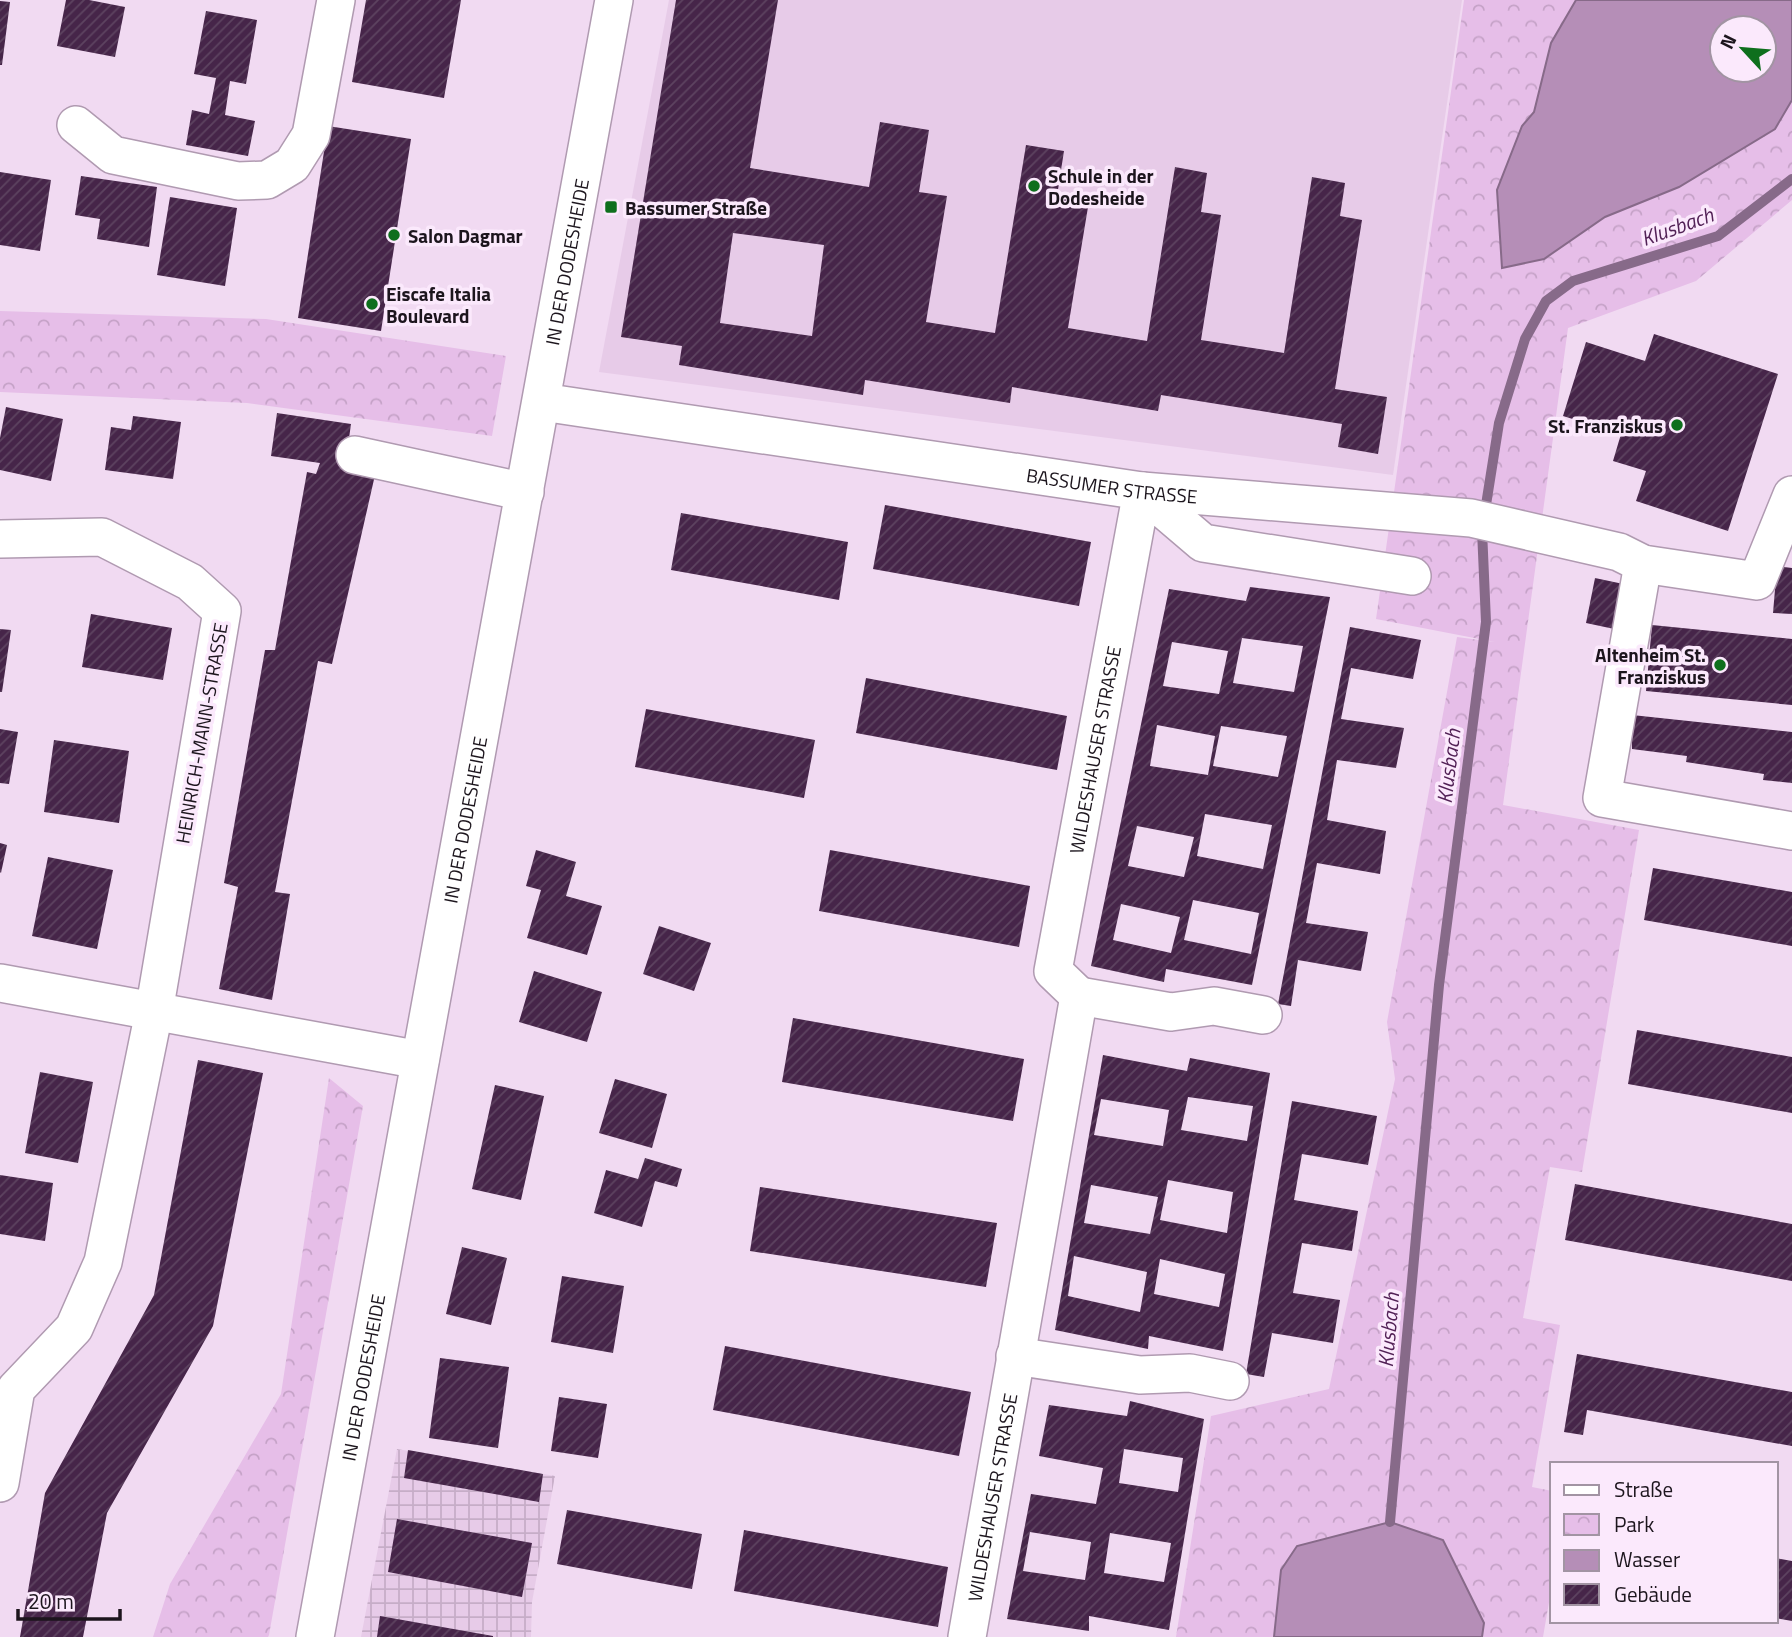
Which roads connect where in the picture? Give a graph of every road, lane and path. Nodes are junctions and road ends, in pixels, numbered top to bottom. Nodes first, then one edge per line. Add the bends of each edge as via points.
1 (336, 0) edge
2 (614, 0) edge
3 (76, 125) dead end
4 (542, 402) junction
5 (355, 455) dead end
6 (1142, 491) junction
7 (525, 492) junction
8 (1792, 495) edge
9 (0, 539) edge
10 (1643, 564) junction
11 (1412, 576) dead end
12 (1792, 831) edge
13 (0, 983) edge
14 (1079, 996) junction
15 (154, 1012) junction
16 (1263, 1016) dead end
17 (420, 1060) junction
18 (1015, 1356) junction
19 (1230, 1381) dead end
20 (8, 1386) edge
21 (0, 1483) edge
22 (315, 1637) edge
23 (967, 1637) edge

1 - 3 street via 311,135 292,165 267,180 238,181 113,155
2 - 4 street, IN DER DODESHEIDE
4 - 6 street, BASSUMER STRASSE
4 - 7 street, IN DER DODESHEIDE
5 - 7 street
6 - 10 street, BASSUMER STRASSE via 1488,521 1619,552
6 - 11 street via 1203,543
6 - 14 street, WILDESHAUSER STRASSE via 1053,971
7 - 17 street, IN DER DODESHEIDE
8 - 10 street, BASSUMER STRASSE via 1757,581
9 - 15 street, HEINRICH-MANN-STRASSE via 103,537 190,582 222,611
10 - 12 street via 1602,798
13 - 15 street
14 - 16 street via 1171,1012 1214,1006
14 - 18 street, WILDESHAUSER STRASSE
15 - 17 street
15 - 20 street via 103,1262 74,1328
17 - 22 street, IN DER DODESHEIDE
18 - 19 street via 1140,1375 1190,1373
18 - 23 street, WILDESHAUSER STRASSE
20 - 21 street

